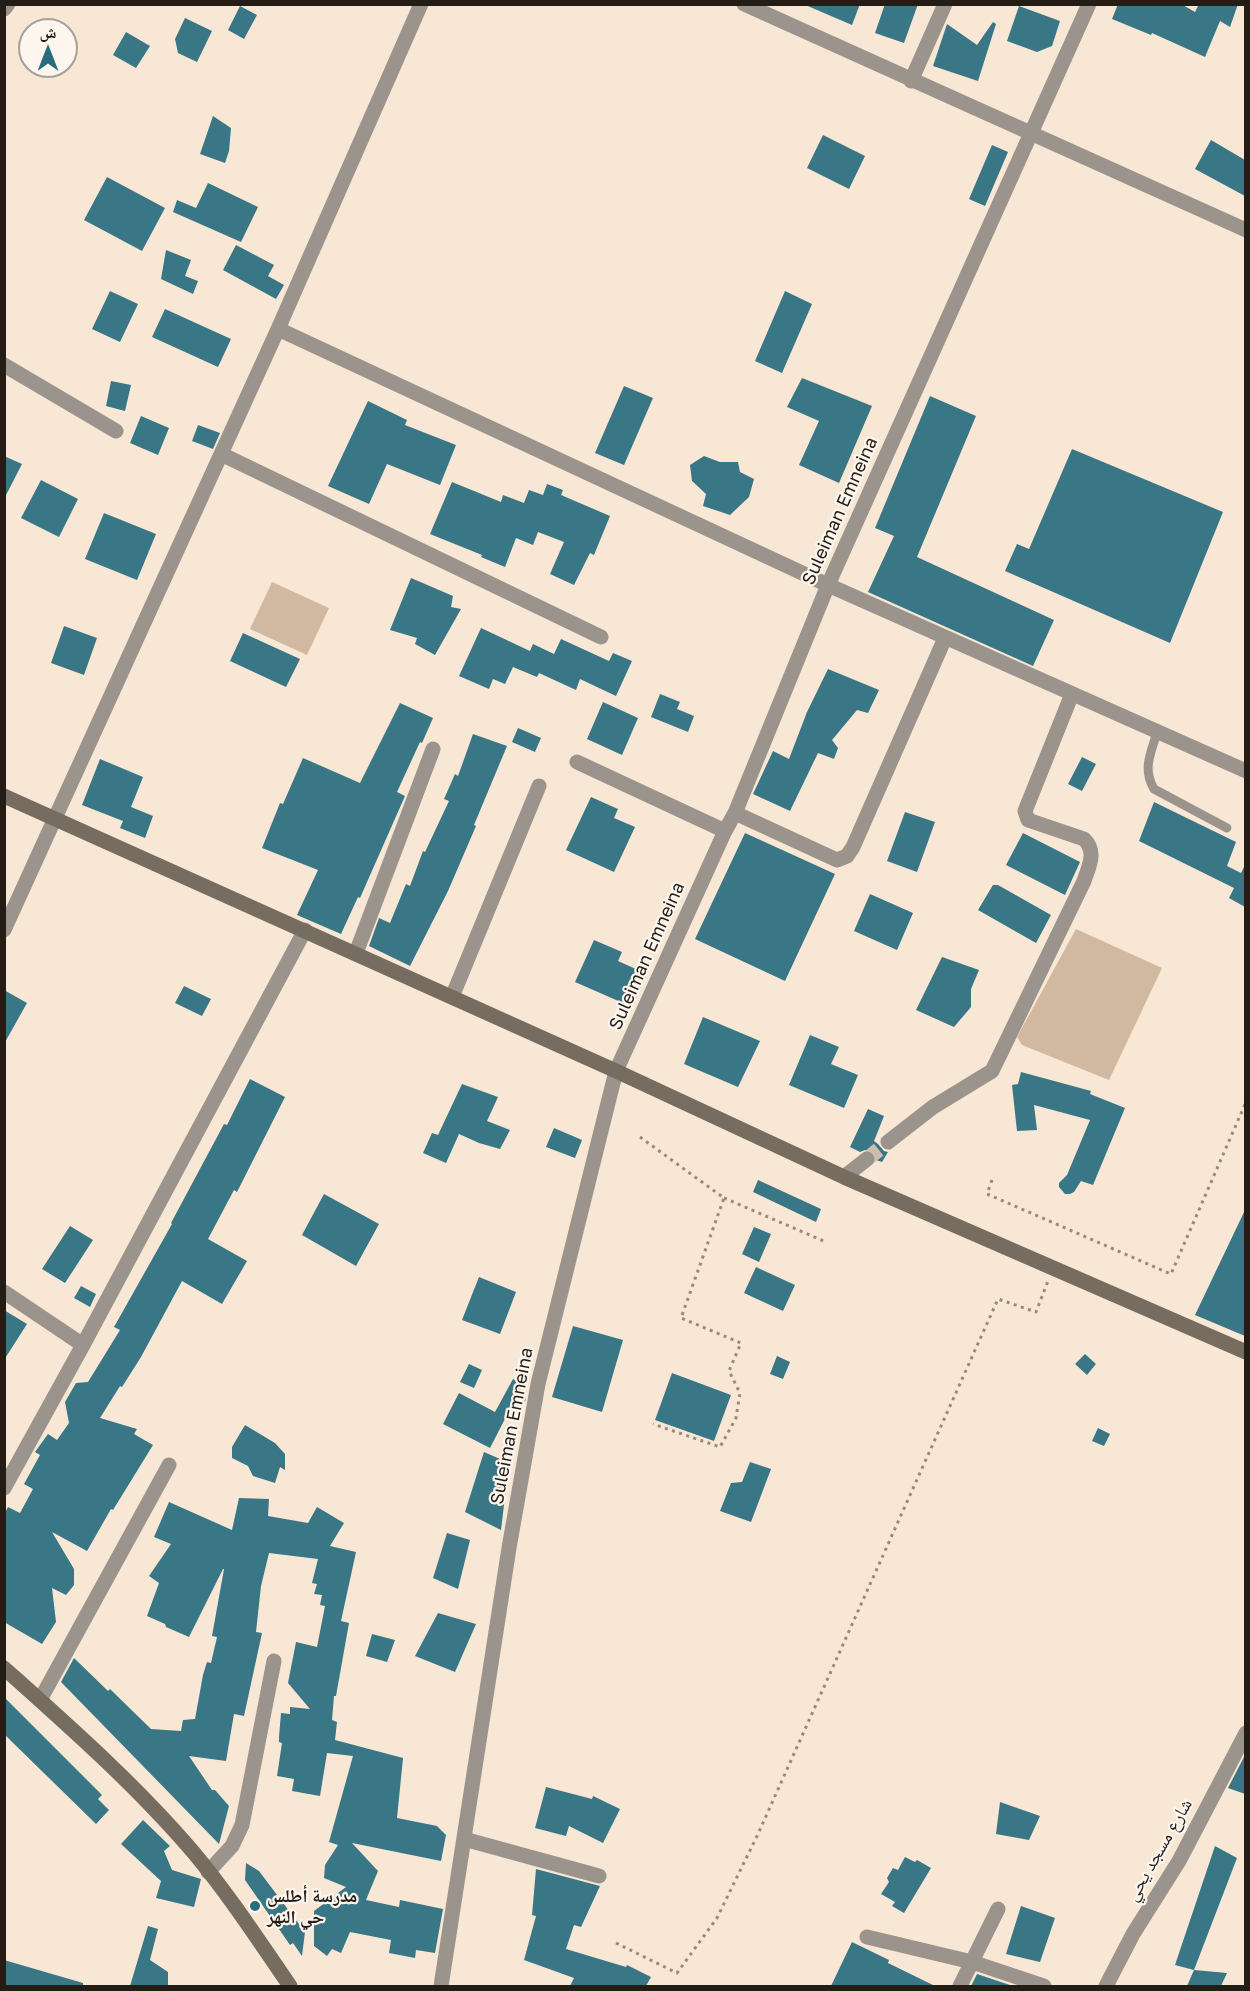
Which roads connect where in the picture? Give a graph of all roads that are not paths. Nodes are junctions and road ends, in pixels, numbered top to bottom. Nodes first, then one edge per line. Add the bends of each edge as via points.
1 (8, 4) edge
2 (421, 4) edge
3 (744, 4) edge
4 (945, 4) edge
5 (1089, 4) edge
6 (4, 9) edge
7 (910, 81) junction
8 (1030, 134) junction
9 (1245, 230) edge
10 (278, 329) junction
11 (4, 365) edge
12 (116, 431) dead end
13 (221, 454) junction
14 (828, 585) junction
15 (601, 637) dead end
16 (945, 638) junction
17 (1072, 694) junction
18 (1157, 732) junction
19 (433, 749) dead end
20 (577, 762) dead end
21 (1245, 771) edge
22 (539, 786) dead end
23 (4, 796) edge
24 (735, 813) junction
25 (57, 819) junction
26 (1227, 828) dead end
27 (724, 831) junction
28 (4, 930) edge
29 (304, 930) junction
30 (356, 953) junction
31 (452, 997) junction
32 (616, 1071) junction
33 (888, 1142) tunnel mouth
34 (867, 1159) tunnel mouth
35 (844, 1177) junction
36 (4, 1292) edge
37 (83, 1345) junction
38 (1245, 1352) edge
39 (169, 1465) dead end
40 (4, 1488) edge
41 (274, 1661) dead end
42 (4, 1668) edge
43 (40, 1700) junction
44 (1245, 1734) edge
45 (464, 1839) junction
46 (208, 1872) junction
47 (598, 1876) dead end
48 (998, 1909) dead end
49 (867, 1938) dead end
50 (972, 1962) junction
51 (290, 1986) edge
52 (441, 1986) edge
53 (960, 1986) edge
54 (1044, 1986) edge
55 (1106, 1986) edge

1 - 6 street
2 - 10 street
3 - 7 street
4 - 7 street
5 - 8 street, Suleiman Emneina
7 - 8 street
8 - 9 street
8 - 14 street, Suleiman Emneina
10 - 13 street
10 - 14 street
11 - 12 street
13 - 15 street
13 - 25 street
14 - 16 street
14 - 24 street, Suleiman Emneina
16 - 17 street
16 - 24 street via 847,856 837,860
17 - 18 street
17 - 33 street via 1025,811 1028,820 1089,843 1092,855 1084,881 992,1071 933,1107
18 - 21 street
18 - 26 lane via 1147,767 1147,778 1154,789
19 - 30 street
20 - 27 street
22 - 31 street
23 - 25 street
24 - 27 street, Suleiman Emneina
25 - 28 street
25 - 29 street
27 - 32 street, Suleiman Emneina
29 - 30 street
29 - 37 street
30 - 31 street
31 - 32 street
32 - 35 street
32 - 45 street, Suleiman Emneina via 538,1384
34 - 35 street
35 - 38 street
36 - 37 street
37 - 40 street
39 - 43 street
41 - 46 street via 242,1825 232,1846
42 - 43 street
43 - 46 street via 154,1810
44 - 55 street, شارع مسجد يحي via 1179,1861
45 - 47 street
45 - 52 street, Suleiman Emneina
46 - 51 street
48 - 50 street
49 - 50 street
50 - 53 street
50 - 54 street

